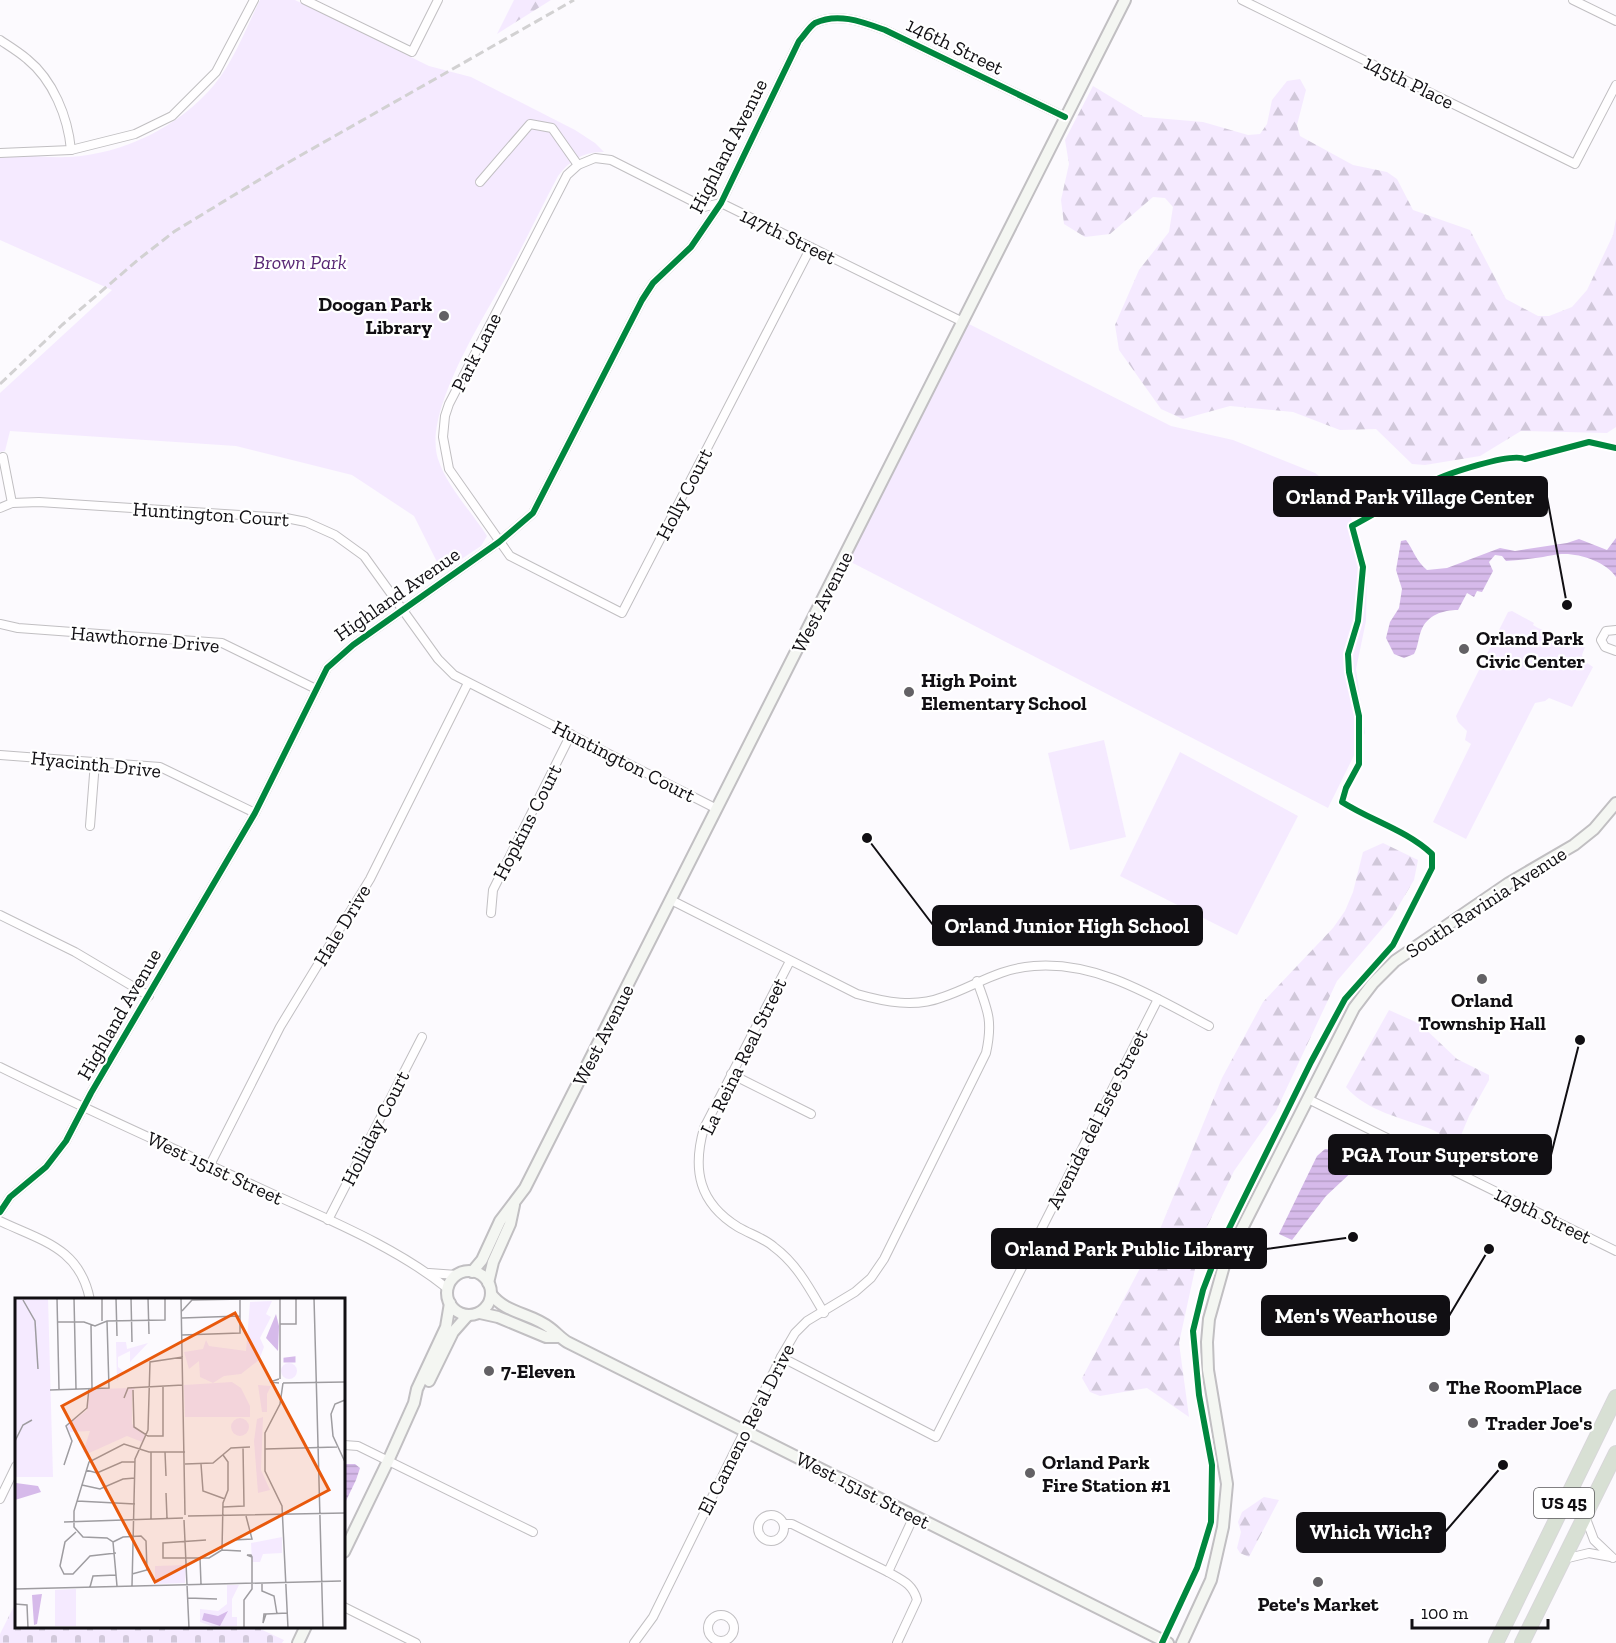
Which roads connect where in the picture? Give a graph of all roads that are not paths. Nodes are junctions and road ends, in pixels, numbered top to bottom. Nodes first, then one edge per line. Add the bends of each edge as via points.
1 (254, 0) edge
2 (305, 0) edge
3 (438, 0) edge
4 (1125, 0) edge
5 (1242, 0) edge
6 (1573, 0) edge
7 (1616, 21) edge
8 (0, 40) edge
9 (800, 41) joint
10 (1616, 85) edge
11 (1065, 117) junction
12 (71, 150) junction
13 (0, 153) edge
14 (578, 165) junction
15 (480, 182) dead end
16 (721, 202) junction
17 (811, 247) junction
18 (963, 322) junction
19 (3, 457) dead end
20 (12, 503) junction
21 (0, 508) edge
22 (499, 542) junction
23 (402, 610) junction
24 (0, 624) edge
25 (1616, 630) edge
26 (1616, 651) edge
27 (468, 682) junction
28 (316, 689) junction
29 (571, 734) junction
30 (0, 755) edge
31 (95, 762) junction
32 (1616, 803) edge
33 (717, 809) junction
34 (255, 813) junction
35 (90, 826) dead end
36 (671, 900) junction
37 (490, 913) dead end
38 (0, 915) edge
39 (790, 961) junction
40 (977, 981) junction
41 (148, 996) junction
42 (1158, 999) junction
43 (1209, 1026) dead end
44 (422, 1037) dead end
45 (0, 1068) edge
46 (731, 1074) junction
47 (1308, 1099) junction
48 (83, 1108) junction
49 (811, 1114) dead end
50 (210, 1164) junction
51 (515, 1201) junction
52 (0, 1212) edge
53 (328, 1220) junction
54 (0, 1221) edge
55 (1616, 1251) edge
56 (472, 1272) junction
57 (428, 1273) junction
58 (457, 1275) junction
59 (490, 1288) junction
60 (448, 1289) junction
61 (90, 1298) edge
62 (450, 1303) junction
63 (824, 1312) junction
64 (480, 1313) junction
65 (468, 1315) junction
66 (558, 1337) junction
67 (781, 1358) junction
68 (1616, 1397) edge
69 (414, 1403) junction
70 (744, 1431) junction
71 (345, 1445) edge
72 (1616, 1452) edge
73 (388, 1461) junction
74 (15, 1468) edge
75 (0, 1499) edge
76 (914, 1516) junction
77 (1585, 1516) junction
78 (784, 1524) dead end
79 (534, 1532) dead end
80 (345, 1550) edge
81 (1564, 1559) junction
82 (888, 1572) junction
83 (345, 1608) edge
84 (305, 1628) edge
85 (298, 1643) edge
86 (416, 1643) edge
87 (633, 1643) edge
88 (897, 1643) edge
89 (1168, 1643) edge
90 (1182, 1643) edge
91 (1496, 1643) edge
92 (1522, 1643) edge

1 - 12 street via 216,72 172,116 135,134
2 - 3 street via 412,52
4 - 11 street, West Avenue
5 - 10 street, 145th Place via 1575,164
6 - 7 street
8 - 12 street via 29,60 50,86 66,120
9 - 11 street, 146th Street via 813,24 833,18 858,20
9 - 16 street, Highland Avenue
11 - 18 street, West Avenue
12 - 13 street
14 - 15 street via 552,128 530,124
14 - 16 street, 147th Street via 595,158 611,160 704,207
14 - 22 street, Park Lane via 567,175 537,231 445,416 443,437 449,469
16 - 17 street, 147th Street
16 - 22 street, Highland Avenue via 691,247 653,283 533,513
17 - 18 street, 147th Street
17 - 22 street, Holly Court via 622,613 510,556
18 - 33 street, West Avenue
19 - 20 street
20 - 21 street, Huntington Court
20 - 23 street, Huntington Court via 306,522 335,535 364,556
22 - 23 street, Highland Avenue
23 - 27 street, Huntington Court via 446,668
23 - 28 street, Highland Avenue via 339,656
24 - 28 street, Hawthorne Drive via 222,643
25 - 26 street via 1606,631 1601,640 1605,647
27 - 29 street, Huntington Court
27 - 50 street, Hale Drive via 370,879 280,1028
28 - 34 street, Highland Avenue
29 - 33 street, Huntington Court
29 - 37 street, Hopkins Court via 493,890
30 - 31 street, Hyacinth Drive
31 - 34 street, Hyacinth Drive via 159,767
31 - 35 street
32 - 47 street, South Ravinia Avenue via 1574,845 1509,883 1395,961 1353,1008
33 - 36 street, West Avenue
34 - 41 street, Highland Avenue
36 - 39 street
36 - 51 street, West Avenue
38 - 41 street via 75,952
39 - 40 street via 857,994 881,1001 906,1003 942,998
39 - 46 street, La Reina Real Street
40 - 42 street via 1004,971 1064,965 1092,971
40 - 63 street, El Cameno Re'al Drive via 990,1016 986,1053 884,1259 872,1278
41 - 48 street, Highland Avenue
42 - 43 street
42 - 67 street, Avenida del Este Street via 936,1437
44 - 53 street, Holliday Court
45 - 48 street, West 151st Street
46 - 49 street
46 - 63 street, La Reina Real Street via 701,1138 697,1163 700,1181 709,1203 722,1215 773,1245 789,1260
47 - 55 street, 149th Street
47 - 90 street, South Ravinia Avenue via 1225,1262 1209,1319 1208,1370 1227,1484 1223,1527 1211,1580
48 - 50 street, West 151st Street
48 - 52 street, Highland Avenue via 66,1141 46,1167 10,1197
50 - 53 street, West 151st Street
51 - 56 street, West Avenue
51 - 59 street, West Avenue via 510,1224 493,1262
53 - 57 street, West 151st Street
54 - 61 street via 69,1256
56 - 58 street
56 - 59 street
57 - 58 street, West 151st Street
57 - 60 street, West 151st Street
58 - 60 street
59 - 64 street via 488,1305
59 - 66 street, West 151st Street via 502,1306 550,1328
60 - 62 street
62 - 65 street
62 - 69 street via 446,1327
63 - 67 street, El Cameno Re'al Drive via 801,1327
64 - 65 street
64 - 66 street, West 151st Street via 546,1337
65 - 69 street via 453,1332
66 - 70 street, West 151st Street
67 - 70 street, El Cameno Re'al Drive
68 - 91 highway, US 45
69 - 73 street
70 - 76 street, West 151st Street
70 - 87 street, El Cameno Re'al Drive via 653,1617
71 - 73 street via 358,1446
72 - 77 highway, US 45
73 - 79 street
73 - 80 street
74 - 75 street
76 - 82 street
76 - 89 street, West 151st Street
77 - 81 highway, US 45
77 - 81 street via 1594,1540 1613,1558 1589,1554
78 - 82 street via 792,1524
81 - 92 highway, US 45
82 - 88 street via 909,1583 917,1600
83 - 86 street
84 - 85 street

